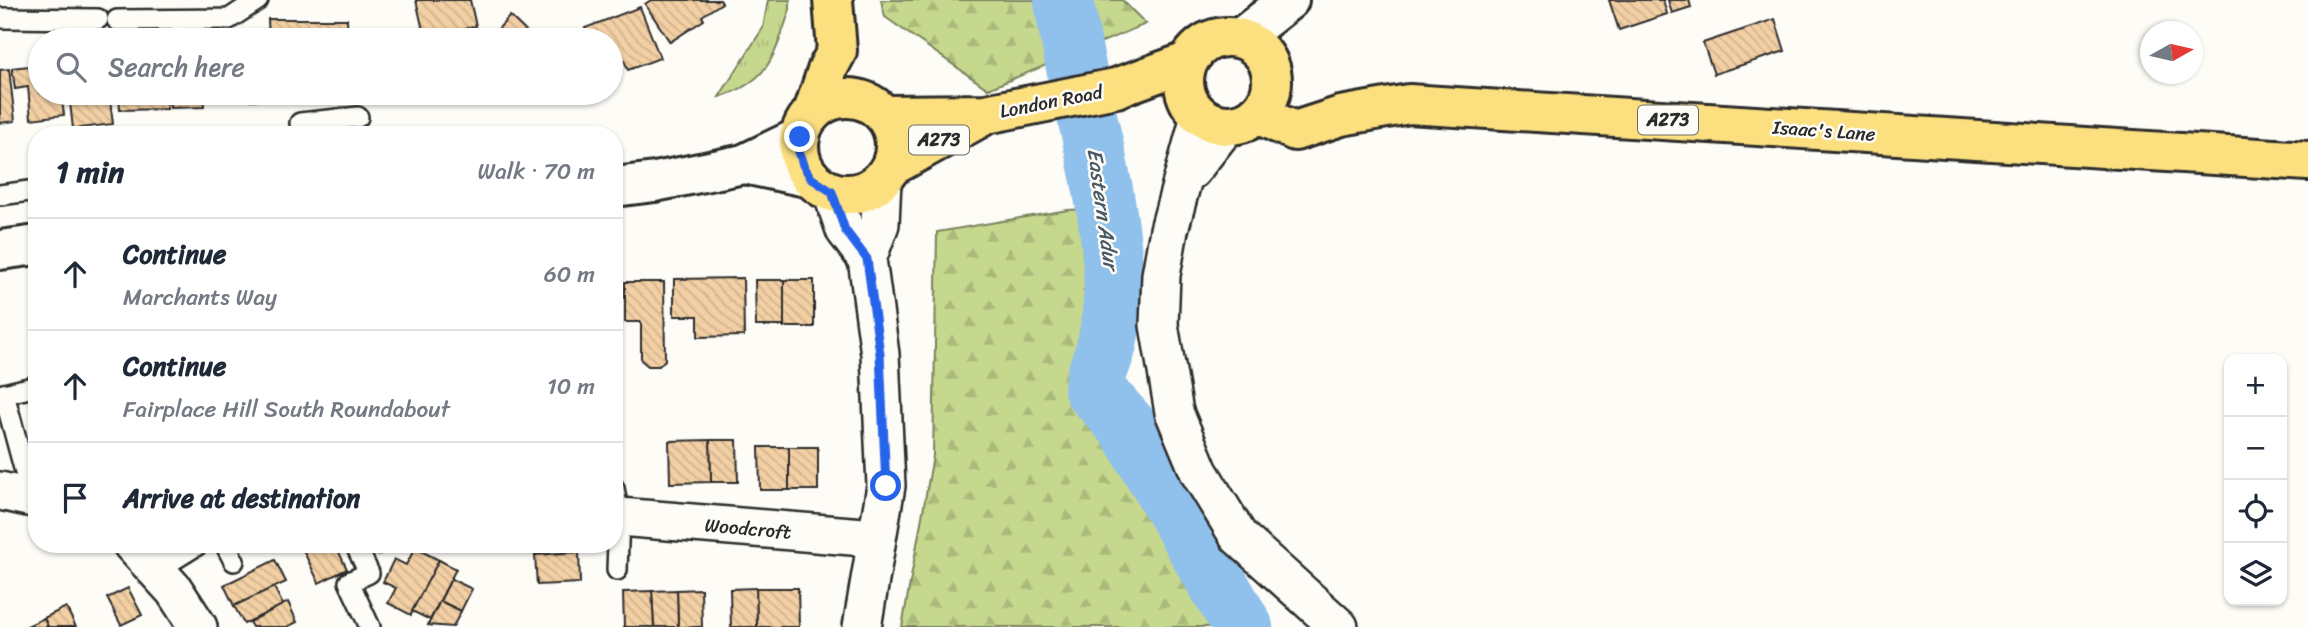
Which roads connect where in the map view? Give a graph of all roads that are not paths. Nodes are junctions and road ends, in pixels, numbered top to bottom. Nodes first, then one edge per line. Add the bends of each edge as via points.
1 (258, 0) edge
2 (833, 0) edge
3 (1290, 0) edge
4 (0, 18) edge
5 (1251, 46) junction
6 (838, 51) junction
7 (1187, 62) junction
8 (1116, 88) junction
9 (870, 106) junction
10 (1229, 110) junction
11 (986, 114) junction
12 (358, 117) dead end
13 (806, 125) junction
14 (300, 126) edge
15 (2308, 161) edge
16 (744, 164) junction
17 (887, 173) junction
18 (822, 185) junction
19 (623, 186) edge
20 (28, 191) edge
21 (0, 195) edge
22 (28, 246) edge
23 (0, 250) edge
24 (867, 259) junction
25 (28, 388) edge
26 (2, 395) edge
27 (23, 496) edge
28 (623, 504) edge
29 (876, 538) junction
30 (141, 553) edge
31 (184, 553) edge
32 (359, 553) edge
33 (617, 553) edge
34 (157, 570) junction
35 (617, 570) dead end
36 (198, 627) edge
37 (370, 627) edge
38 (862, 627) edge
39 (1339, 627) edge

1 - 4 lane via 229,19
2 - 6 main road
3 - 5 main road
5 - 7 main road via 1225,36 1209,40
5 - 10 main road via 1273,78
6 - 9 main road via 850,64
6 - 13 main road
7 - 8 main road, London Road / A273
7 - 10 main road via 1184,85
8 - 10 main road, London Road / A273
8 - 11 main road, London Road / A273
9 - 11 main road, London Road / A273
9 - 13 main road via 825,103
9 - 17 main road via 894,131 896,149
10 - 15 main road, Isaac's Lane / A273 via 1295,131 1340,116 1409,104
10 - 39 street via 1183,181 1164,254 1162,352 1174,412 1199,472 1239,537
11 - 17 main road, London Road / A273
12 - 14 lane
13 - 16 main road
13 - 18 main road via 799,152
16 - 18 main road
16 - 19 main road
17 - 18 main road via 868,190 850,194
17 - 24 street via 880,224
18 - 24 street via 845,230
20 - 21 lane
22 - 23 main road
24 - 29 street via 880,354 886,486
25 - 26 lane
26 - 27 lane
28 - 29 street, Woodcroft
29 - 38 street
30 - 34 street
31 - 34 lane
32 - 37 lane via 369,573 349,582
33 - 35 lane
34 - 36 street

